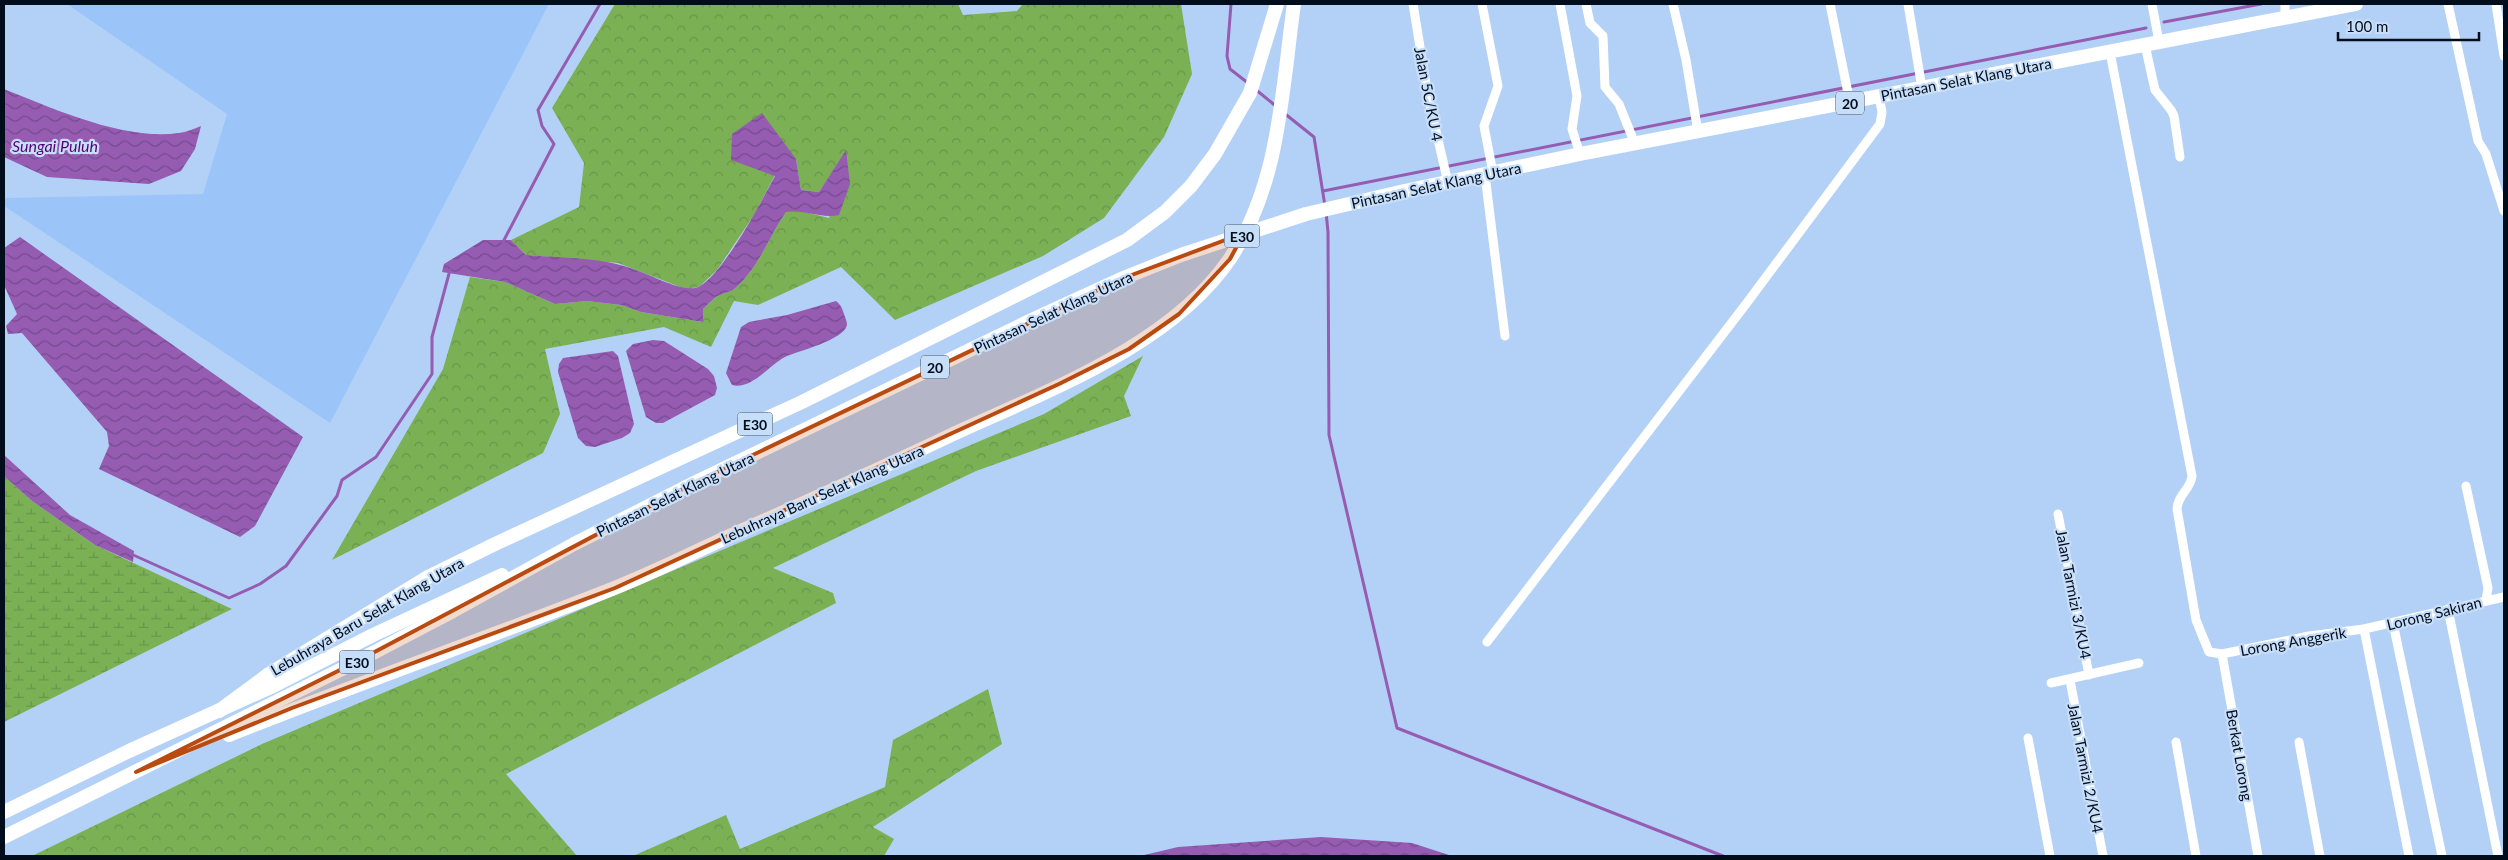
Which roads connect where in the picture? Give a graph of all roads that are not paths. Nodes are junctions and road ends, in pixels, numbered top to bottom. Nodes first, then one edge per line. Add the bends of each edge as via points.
1 (1277, 4) edge
2 (1294, 4) edge
3 (1413, 4) edge
4 (1482, 4) edge
5 (1560, 4) edge
6 (1586, 4) edge
7 (1674, 4) edge
8 (1830, 4) edge
9 (1908, 4) edge
10 (2152, 4) edge
11 (2356, 4) edge
12 (2448, 4) edge
13 (2496, 4) edge
14 (2285, 11) edge
15 (2159, 42) junction
16 (2145, 45) junction
17 (2110, 52) junction
18 (2504, 56) edge
19 (1922, 84) junction
20 (1879, 96) junction
21 (1849, 99) junction
22 (1697, 128) junction
23 (1634, 139) junction
24 (1579, 151) junction
25 (2180, 157) dead end
26 (1490, 171) junction
27 (1448, 183) junction
28 (2504, 211) edge
29 (1505, 336) dead end
30 (2466, 486) dead end
31 (2058, 514) dead end
32 (574, 544) junction
33 (2504, 596) edge
34 (2486, 600) junction
35 (2448, 609) junction
36 (2393, 623) junction
37 (2364, 629) junction
38 (1487, 642) dead end
39 (2222, 654) junction
40 (2139, 664) dead end
41 (2089, 674) junction
42 (2070, 680) junction
43 (2051, 684) dead end
44 (219, 711) junction
45 (2028, 738) dead end
46 (2176, 742) dead end
47 (2299, 742) dead end
48 (136, 772) junction
49 (4, 812) edge
50 (4, 837) edge
51 (2050, 856) edge
52 (2103, 856) edge
53 (2196, 856) edge
54 (2258, 856) edge
55 (2320, 856) edge
56 (2409, 856) edge
57 (2442, 856) edge
58 (2498, 856) edge

1 - 44 highway, Lebuhraya Baru Selat Klang Utara / E30 via 1250,93 1215,154 1191,186 1165,212 1127,240 819,394 428,577 269,674
2 - 48 highway, Lebuhraya Baru Selat Klang Utara / E30 via 1276,132 1268,173 1256,209 1230,259 1179,314 1129,349 890,464 615,588 292,708
3 - 27 street, Jalan 5C/KU 4 via 1428,96
4 - 26 street via 1498,86 1484,126
5 - 24 street via 1578,96 1572,129
6 - 23 street via 1590,23 1603,36 1605,86 1619,104
7 - 22 street
8 - 21 street
9 - 19 street
10 - 15 street
11 - 14 highway, Pintasan Selat Klang Utara / 20
12 - 28 street via 2478,141 2486,154
13 - 18 street
14 - 15 highway, Pintasan Selat Klang Utara / 20
15 - 16 highway, Pintasan Selat Klang Utara / 20
16 - 17 highway, Pintasan Selat Klang Utara / 20
16 - 25 street via 2155,90 2174,116
17 - 19 highway, Pintasan Selat Klang Utara / 20
17 - 39 street via 2192,476 2192,484 2177,501 2177,509 2196,620 2209,652
19 - 20 highway, Pintasan Selat Klang Utara / 20
20 - 21 highway, Pintasan Selat Klang Utara / 20
20 - 38 street via 1880,124
21 - 22 highway, Pintasan Selat Klang Utara / 20
22 - 23 highway, Pintasan Selat Klang Utara / 20
23 - 24 highway, Pintasan Selat Klang Utara / 20
24 - 26 highway, Pintasan Selat Klang Utara / 20
26 - 27 highway, Pintasan Selat Klang Utara / 20
26 - 29 street
27 - 32 highway, Pintasan Selat Klang Utara / 20 via 1306,214 1181,254 1121,279
30 - 34 street via 2488,588
31 - 41 street, Jalan Tarmizi 3/KU4
32 - 44 highway, Lebuhraya Baru Selat Klang Utara / E30 via 453,596
32 - 48 highway, Lebuhraya Baru Selat Klang Utara / E30 via 358,661
33 - 34 street, Lorong Sakiran
34 - 35 street, Lorong Sakiran
35 - 36 street, Lorong Sakiran
35 - 58 street
36 - 37 street, Lorong Sakiran
36 - 57 street
37 - 39 street, Lorong Anggerik via 2309,636
37 - 56 street
39 - 54 street, Berkat Lorong
40 - 41 street
41 - 42 street
42 - 43 street
42 - 52 street, Jalan Tarmizi 2/KU4
44 - 49 highway, Lebuhraya Baru Selat Klang Utara / E30
45 - 51 street
46 - 53 street
47 - 55 street
48 - 50 highway, Lebuhraya Baru Selat Klang Utara / E30

